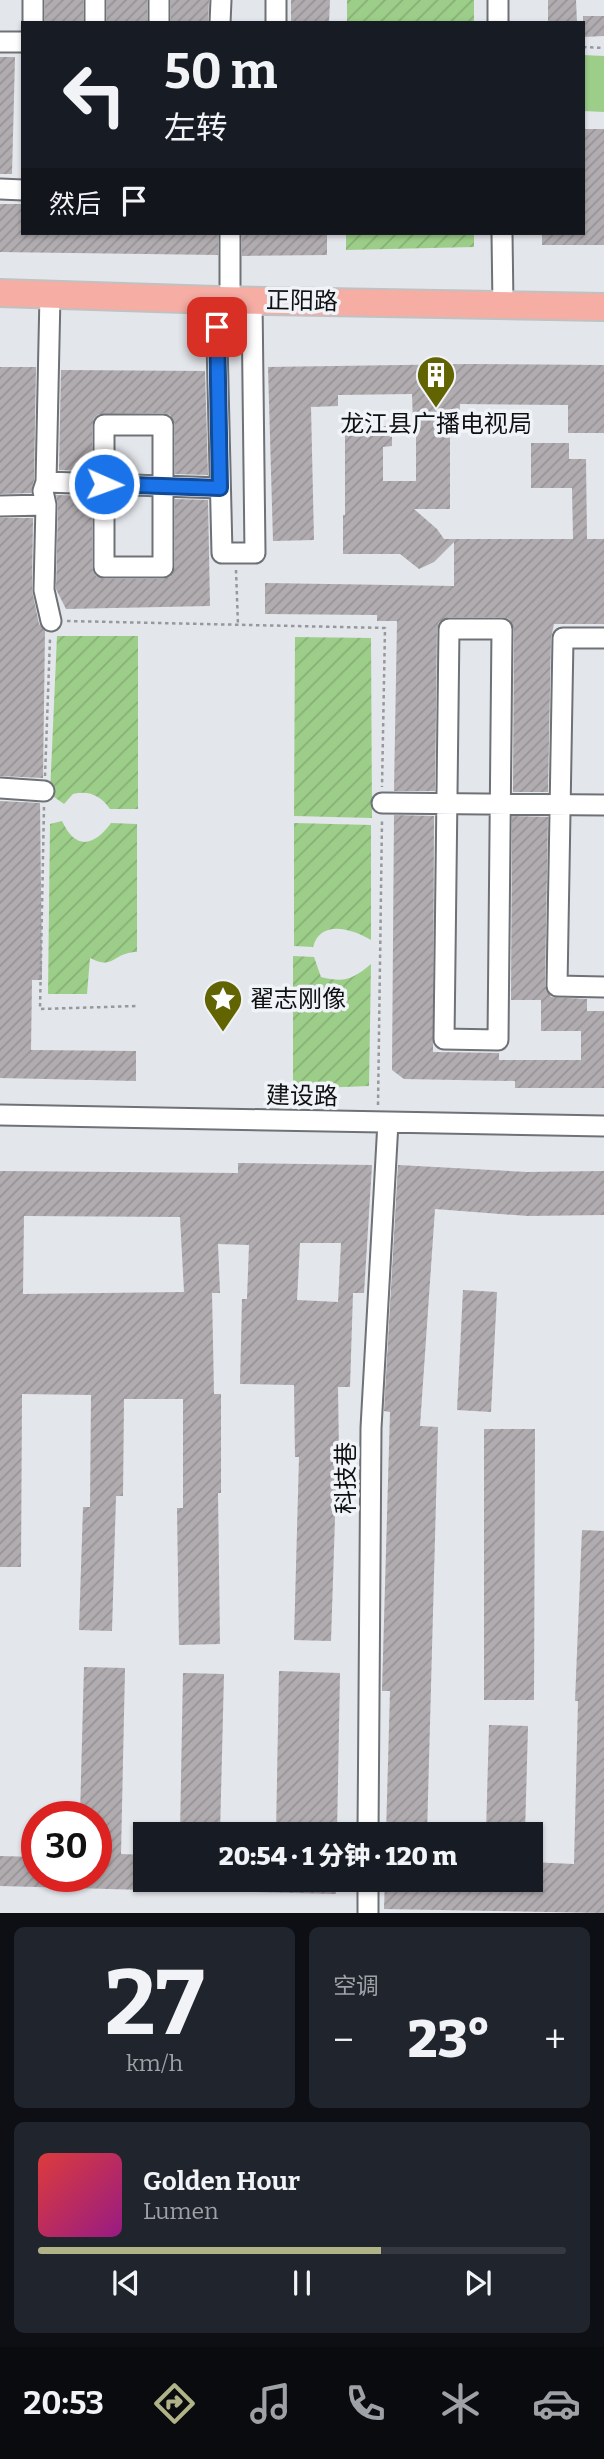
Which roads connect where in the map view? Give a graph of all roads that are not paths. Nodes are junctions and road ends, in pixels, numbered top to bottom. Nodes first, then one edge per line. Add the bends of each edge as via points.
1 (33, 0) edge
2 (95, 0) edge
3 (159, 0) edge
4 (221, 0) edge
5 (276, 0) edge
6 (498, 0) edge
7 (33, 21) edge
8 (95, 21) edge
9 (159, 21) edge
10 (220, 21) edge
11 (276, 21) edge
12 (498, 21) edge
13 (0, 42) edge
14 (21, 43) edge
15 (0, 190) edge
16 (21, 190) edge
17 (230, 235) edge
18 (502, 235) edge
19 (0, 293) edge
20 (50, 295) junction
21 (233, 300) junction
22 (503, 305) junction
23 (604, 307) edge
24 (46, 482) junction
25 (104, 484) junction
26 (163, 486) junction
27 (220, 488) junction
28 (46, 505) junction
29 (0, 506) edge
30 (51, 621) road end
31 (604, 638) edge
32 (0, 788) edge
33 (44, 791) road end
34 (382, 803) road end
35 (447, 803) junction
36 (500, 804) junction
37 (561, 804) junction
38 (604, 805) edge
39 (604, 987) edge
40 (0, 1115) edge
41 (383, 1122) junction
42 (604, 1126) edge
43 (368, 1822) edge
44 (368, 1892) edge
45 (368, 1913) edge

1 - 7 street
2 - 8 street
3 - 9 street
4 - 10 street
5 - 11 street
6 - 12 street
13 - 14 street
15 - 16 street
17 - 21 street
18 - 22 street
19 - 20 main road, 正阳路
20 - 21 main road, 正阳路
20 - 24 street
21 - 22 main road, 正阳路
21 - 27 street
21 - 27 street via 255,553 229,553
22 - 23 main road, 正阳路
24 - 25 street
24 - 28 street
25 - 26 street
25 - 26 street via 104,425 163,425
25 - 26 street via 104,567 163,567
26 - 27 street
28 - 29 street
28 - 30 street via 44,590
31 - 37 street via 564,638
32 - 33 street
34 - 35 street
35 - 36 street
35 - 36 street via 449,629 502,629
35 - 36 street via 444,1039 498,1040
36 - 37 street
37 - 38 street
37 - 39 street via 557,986
40 - 41 street, 建设路
41 - 42 street, 建设路
41 - 43 street, 科技巷 via 371,1428
44 - 45 street

